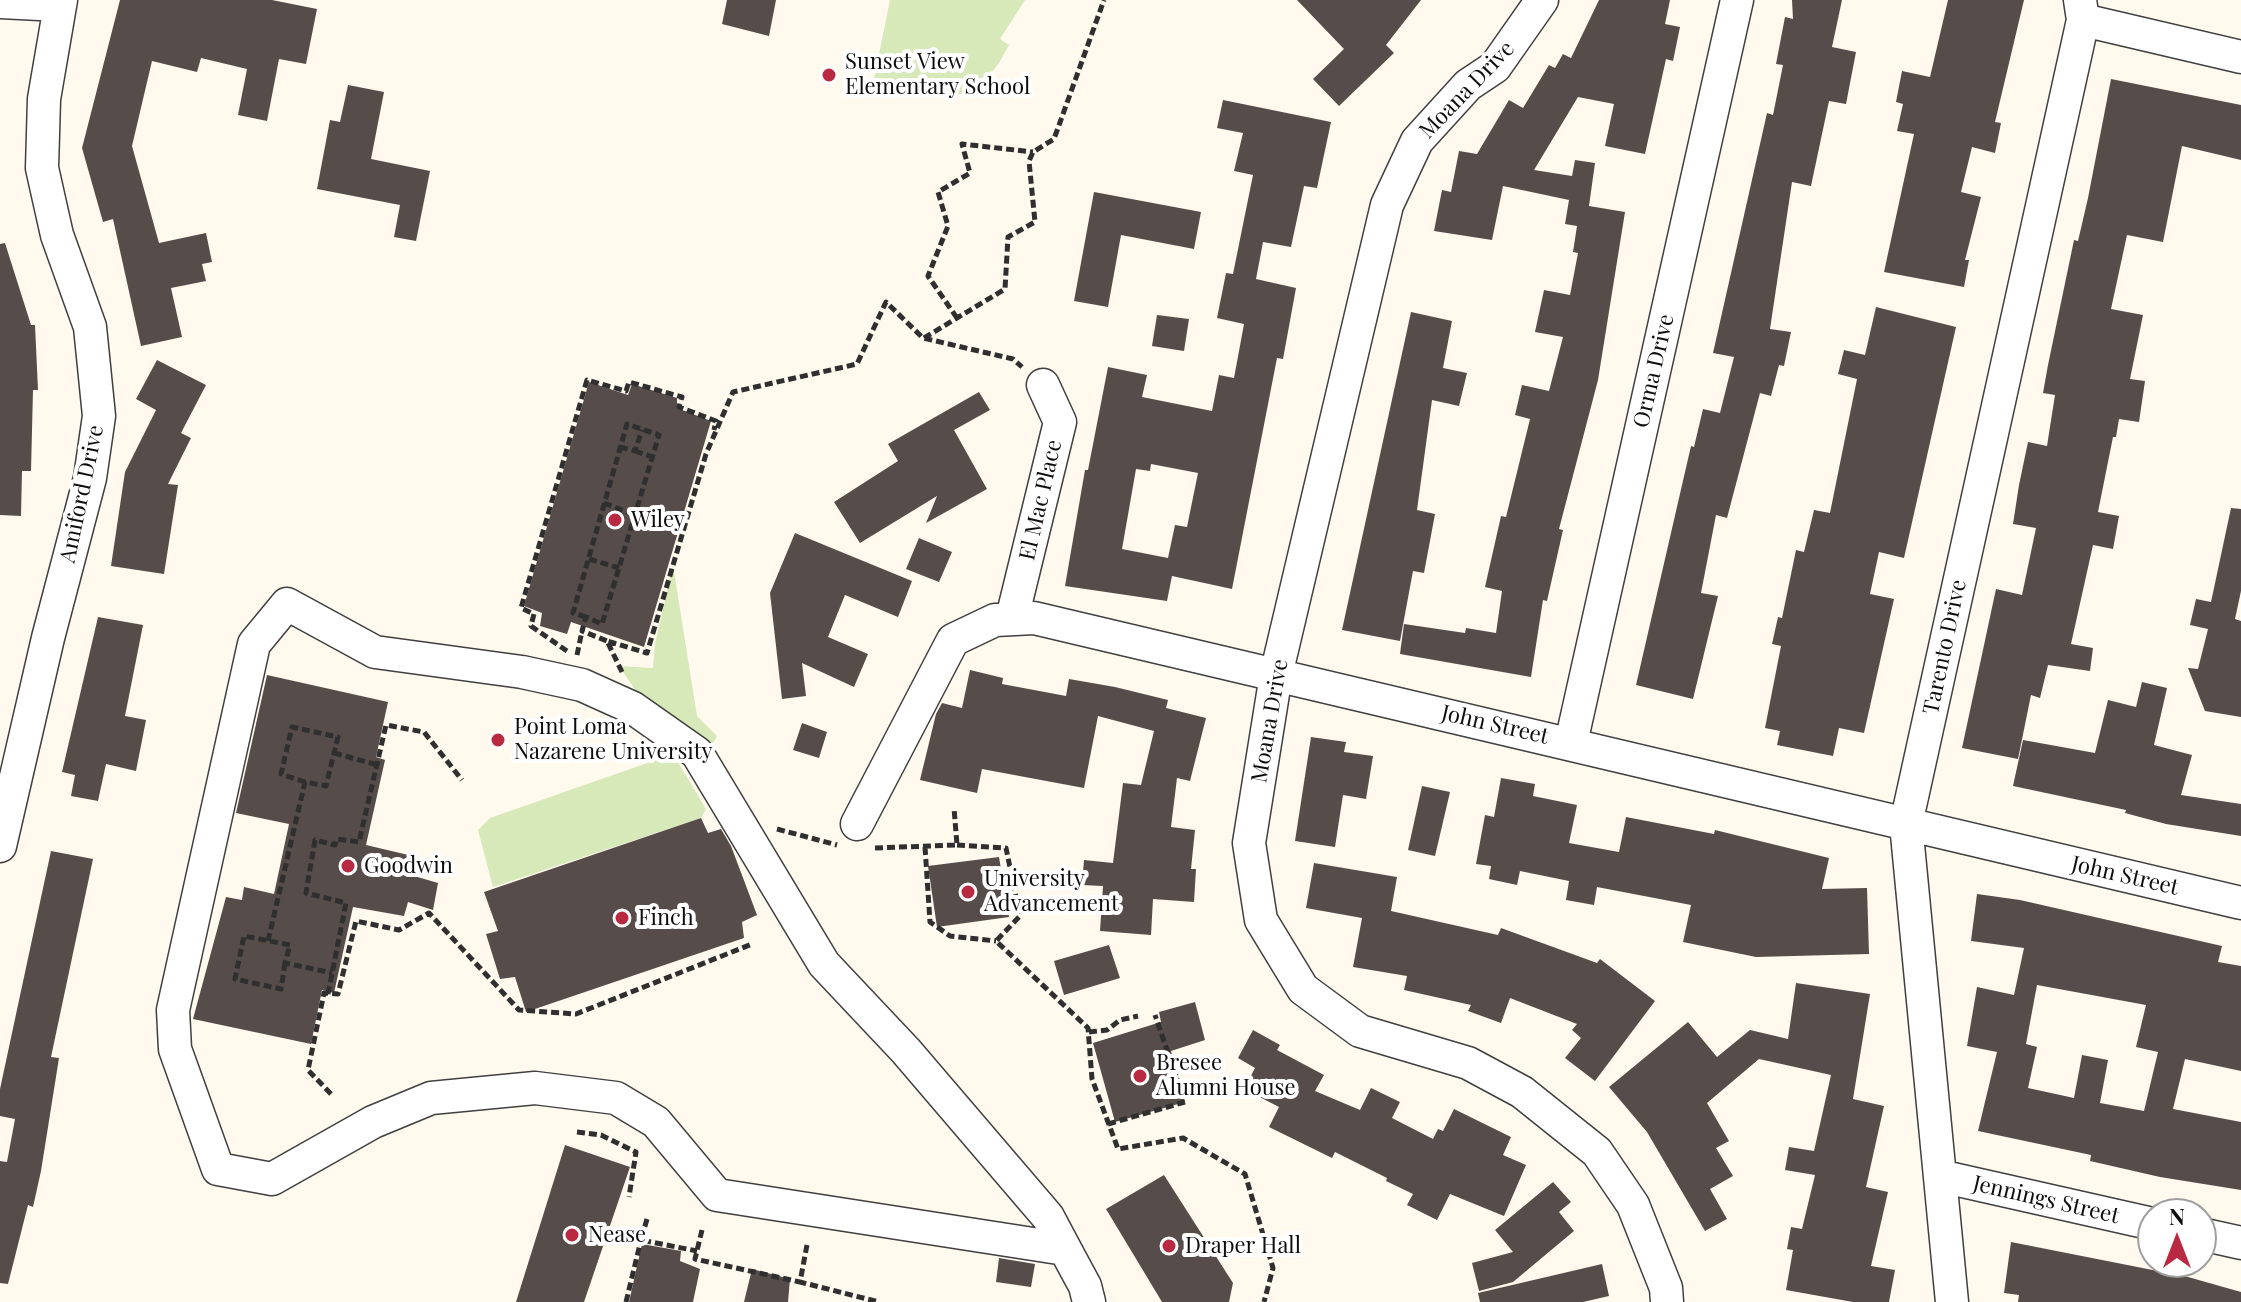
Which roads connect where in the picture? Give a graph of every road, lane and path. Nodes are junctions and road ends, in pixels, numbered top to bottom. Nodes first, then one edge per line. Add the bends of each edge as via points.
1 (1104, 0) edge
2 (1542, 0) edge
3 (1737, 0) edge
4 (0, 2) edge
5 (60, 2) edge
6 (2082, 10) edge
7 (2241, 57) edge
8 (1033, 152) junction
9 (957, 318) junction
10 (923, 338) junction
11 (1043, 385) joint
12 (642, 430) junction
13 (620, 447) junction
14 (635, 451) junction
15 (706, 454) junction
16 (653, 457) junction
17 (604, 503) junction
18 (635, 515) junction
19 (589, 559) junction
20 (619, 568) junction
21 (586, 617) junction
22 (1012, 618) junction
23 (582, 631) junction
24 (607, 641) junction
25 (1276, 675) junction
26 (623, 676) dead end
27 (1571, 743) junction
28 (334, 753) junction
29 (378, 765) junction
30 (462, 780) dead end
31 (305, 782) junction
32 (857, 824) dead end
33 (1906, 824) junction
34 (957, 845) dead end
35 (0, 846) edge
36 (925, 847) dead end
37 (2241, 903) edge
38 (268, 941) junction
39 (996, 941) junction
40 (752, 944) dead end
41 (285, 963) junction
42 (332, 973) junction
43 (328, 994) junction
44 (1155, 1015) dead end
45 (1138, 1016) dead end
46 (1089, 1032) junction
47 (331, 1094) dead end
48 (1108, 1124) junction
49 (577, 1132) dead end
50 (1940, 1176) junction
51 (629, 1197) dead end
52 (647, 1219) dead end
53 (2137, 1220) edge
54 (702, 1230) dead end
55 (2217, 1238) edge
56 (641, 1240) junction
57 (2241, 1243) edge
58 (807, 1245) dead end
59 (1065, 1249) junction
60 (697, 1251) junction
61 (800, 1282) junction
62 (626, 1302) edge
63 (879, 1302) edge
64 (1089, 1302) edge
65 (1264, 1302) edge
66 (1667, 1302) edge
67 (1952, 1302) edge

1 - 8 path via 1054,139
2 - 25 street, Moana Drive via 1495,67 1468,85 1417,141 1387,205
3 - 27 street, Orma Drive
4 - 5 street
5 - 35 street, Amiford Drive via 44,99 42,168 57,235 90,327 99,416 90,478
6 - 7 street
6 - 33 street, Tarento Drive
8 - 9 path via 1029,161 1035,222 1008,237 1005,289
8 - 9 path via 962,144 970,173 938,192 948,226 928,276
9 - 10 path
10 - 11 path via 1013,359
10 - 15 path via 886,302 857,364 733,392
11 - 22 street, El Mac Place via 1060,422
12 - 13 path via 627,424
12 - 14 path
12 - 16 path via 659,435
13 - 14 path
13 - 17 path
14 - 16 path
15 - 23 path via 716,421 679,407 682,397 629,382 626,391 587,380 521,608 534,614 531,626 577,657
15 - 24 path via 647,653
16 - 18 path
17 - 18 path
17 - 19 path
18 - 20 path
19 - 20 path
19 - 21 path via 573,613
20 - 21 path via 602,624
21 - 23 path
22 - 25 street, John Street via 1034,618
22 - 32 street, John Street via 995,620 953,640
23 - 24 path
24 - 26 path
25 - 27 street, John Street
25 - 66 street, Moana Drive via 1249,843 1261,920 1273,943 1303,989 1360,1031 1468,1063 1522,1092 1597,1152 1633,1205
27 - 33 street, John Street
28 - 29 path
28 - 31 path via 326,786
28 - 31 path via 338,737 292,727 281,774
29 - 30 path via 386,725 424,732
29 - 42 path via 359,842 337,839 335,845 315,840 306,893 346,903
31 - 38 path
33 - 37 street, John Street
33 - 50 street, Tarento Drive
34 - 39 path via 1006,848 1020,916
36 - 39 path via 930,922 950,936
38 - 41 path via 290,945
38 - 41 path via 244,936 235,979 281,989
39 - 46 path
40 - 43 path via 576,1014 519,1010 429,913 399,930 356,921 338,994
41 - 42 path
42 - 43 path
43 - 47 path via 324,993 308,1070
44 - 48 path via 1185,1102
45 - 46 path
46 - 48 path via 1092,1079
48 - 65 path via 1118,1149 1183,1138 1245,1174 1273,1268
49 - 51 path via 601,1135 636,1152
50 - 53 street, Jennings Street
50 - 67 street, Tarento Drive
52 - 56 path
54 - 60 path
55 - 57 street
56 - 60 path
56 - 62 path
58 - 61 path
59 - 59 street via 1048,1217 824,964 697,753 633,708 582,685 375,652 287,604 254,644 173,1010 175,1049 218,1169 272,1179 373,1122 431,1098 535,1088 616,1098 656,1122 717,1195
59 - 64 street
60 - 61 path via 695,1259
61 - 63 path

